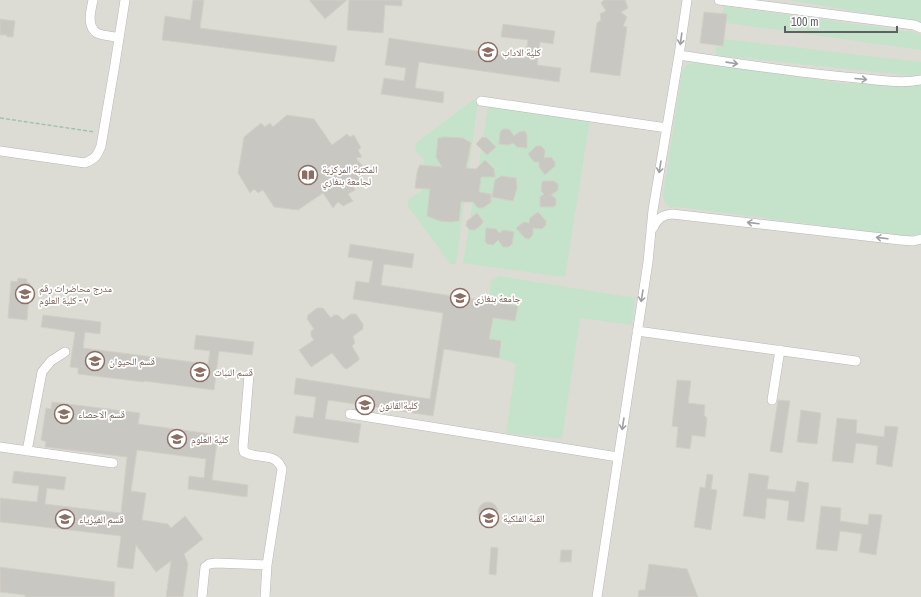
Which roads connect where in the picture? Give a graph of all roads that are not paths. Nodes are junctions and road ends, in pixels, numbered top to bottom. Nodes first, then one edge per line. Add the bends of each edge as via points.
1 (93, 0) edge
2 (125, 0) edge
3 (687, 0) edge
4 (719, 0) edge
5 (921, 28) edge
6 (119, 38) junction
7 (679, 55) junction
8 (921, 80) edge
9 (481, 101) dead end
10 (667, 128) junction
11 (0, 151) edge
12 (651, 235) junction
13 (921, 240) edge
14 (637, 331) junction
15 (780, 350) junction
16 (65, 352) dead end
17 (856, 361) dead end
18 (249, 375) dead end
19 (772, 400) dead end
20 (350, 414) dead end
21 (0, 447) edge
22 (27, 451) junction
23 (618, 457) junction
24 (113, 463) dead end
25 (267, 565) junction
26 (202, 597) edge
27 (265, 597) edge
28 (597, 597) edge

1 - 6 lane via 90,18 94,29 98,33
2 - 6 lane
3 -> 7 lane
4 - 5 lane via 914,25
6 - 11 lane via 101,146 97,156 86,163
7 -> 8 lane via 819,75 893,81
7 - 10 lane
9 - 10 lane
10 -> 12 lane
13 -> 12 lane via 900,240 672,214 660,217
12 -> 14 lane
14 - 15 lane
14 -> 23 lane
15 - 17 lane
15 - 19 lane
16 - 22 lane via 51,361 42,372
18 - 25 lane via 244,452 274,458 282,469
20 - 23 lane
21 - 22 lane
22 - 24 lane
23 - 28 lane
25 - 26 lane via 209,564 205,567
25 - 27 lane

